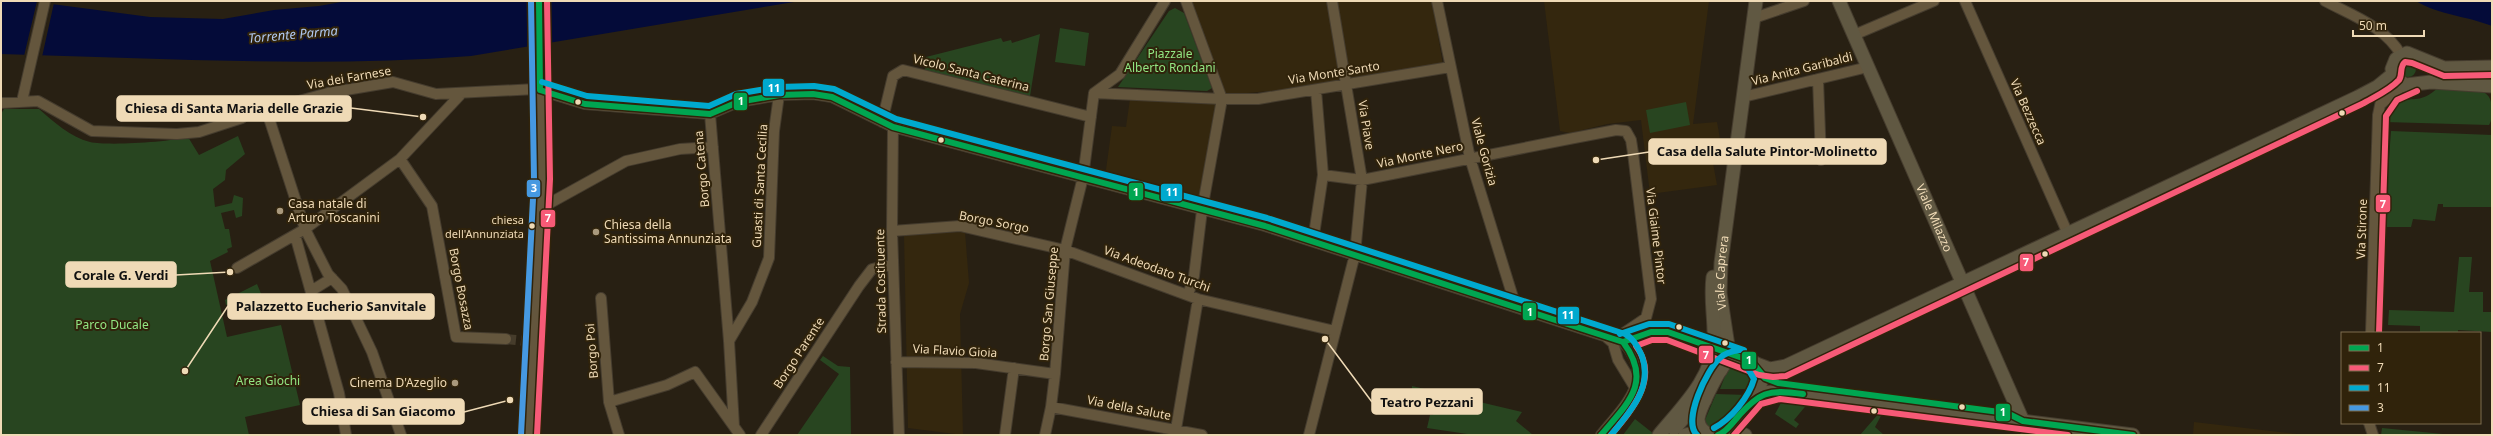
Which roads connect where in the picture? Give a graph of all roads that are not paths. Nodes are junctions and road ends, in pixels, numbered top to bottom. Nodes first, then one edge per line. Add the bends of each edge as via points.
1 (46, 1) edge
2 (539, 1) edge
3 (1165, 1) edge
4 (1186, 1) edge
5 (1332, 1) edge
6 (1438, 1) edge
7 (1756, 1) edge
8 (1804, 1) edge
9 (1839, 1) edge
10 (1934, 1) edge
11 (1965, 1) edge
12 (2325, 1) edge
13 (1754, 18) junction
14 (1854, 35) junction
15 (2401, 55) junction
16 (2419, 58) junction
17 (1450, 67) junction
18 (1868, 67) junction
19 (2492, 67) edge
20 (2462, 70) junction
21 (2492, 74) edge
22 (2393, 75) junction
23 (1818, 79) junction
24 (2411, 84) junction
25 (1347, 85) junction
26 (2492, 86) edge
27 (540, 90) junction
28 (1316, 90) junction
29 (462, 93) junction
30 (1094, 93) junction
31 (779, 95) junction
32 (23, 96) junction
33 (1743, 97) junction
34 (1222, 99) junction
35 (1, 103) edge
36 (2381, 104) junction
37 (710, 114) junction
38 (1091, 117) junction
39 (242, 118) tunnel mouth
40 (882, 122) junction
41 (893, 127) junction
42 (1616, 130) joint
43 (713, 147) junction
44 (1470, 158) junction
45 (400, 159) junction
46 (1821, 160) dead end
47 (1733, 173) junction
48 (1323, 175) junction
49 (1084, 177) junction
50 (1362, 180) junction
51 (541, 208) junction
52 (1202, 210) junction
53 (305, 229) junction
54 (892, 231) junction
55 (2068, 234) junction
56 (295, 235) junction
57 (1313, 241) junction
58 (1066, 250) junction
59 (1355, 254) junction
60 (893, 264) junction
61 (237, 268) dead end
62 (332, 278) junction
63 (1961, 284) junction
64 (311, 291) junction
65 (1188, 295) junction
66 (601, 298) dead end
67 (1198, 300) junction
68 (1516, 307) junction
69 (1335, 331) junction
70 (2371, 332) edge
71 (1604, 335) junction
72 (506, 339) tunnel mouth
73 (1615, 339) junction
74 (729, 341) junction
75 (896, 362) junction
76 (1754, 363) junction
77 (1014, 368) junction
78 (1714, 369) junction
79 (1055, 374) junction
80 (1635, 388) junction
81 (1708, 396) junction
82 (1752, 399) junction
83 (609, 402) junction
84 (1051, 407) junction
85 (2023, 420) junction
86 (2368, 424) edge
87 (2368, 424) edge
88 (734, 426) junction
89 (1175, 433) edge
90 (1713, 434) edge
91 (346, 435) edge
92 (401, 435) edge
93 (529, 435) edge
94 (619, 435) edge
95 (740, 435) edge
96 (761, 435) edge
97 (899, 435) edge
98 (1005, 435) edge
99 (1044, 435) edge
100 (1202, 435) edge
101 (1309, 435) edge
102 (1601, 435) edge
103 (1659, 435) edge
104 (1669, 435) edge
105 (1685, 435) edge
106 (1745, 435) edge
107 (2029, 435) edge
108 (2133, 435) edge
109 (2366, 435) edge
110 (2373, 435) edge

1 - 32 street
2 - 27 street
3 - 30 street via 1120,74
4 - 34 street
5 - 25 street, Via Piave
6 - 17 street, Viale Gorizia
7 - 13 main road, Viale Caprera
8 - 13 street
9 - 14 main road, Viale Milazzo
10 - 14 street
11 - 55 street, Via Bezzecca
12 - 15 street via 2390,39
13 - 33 main road, Viale Caprera
14 - 18 main road, Viale Milazzo
15 - 16 main road via 2410,53
15 - 22 main road via 2394,62
16 - 20 main road via 2441,68
16 - 24 main road via 2424,70 2419,80
17 - 25 street, Via Monte Santo
17 - 44 street, Viale Gorizia
18 - 23 street, Via Anita Garibaldi
18 - 63 main road, Viale Milazzo
19 - 20 main road
20 - 21 street
22 - 24 main road via 2400,82
22 - 36 street, Via Stirone via 2385,89
22 - 55 main road via 2358,97
23 - 33 street, Via Anita Garibaldi
23 - 46 street
24 - 26 main road via 2435,82
24 - 36 street via 2400,88
25 - 28 street, Via Monte Santo
25 - 50 street, Via Piave
27 - 29 street, Via dei Farnese
27 - 37 street, Via dei Farnese via 585,104
27 - 51 street
28 - 34 street, Via Monte Santo via 1258,99
28 - 48 street
29 - 45 street
29 - 53 street, Via dei Farnese via 432,93 404,83 389,82 328,93 262,110
30 - 34 street
30 - 38 street, Borgo San Giuseppe
31 - 37 street via 738,102
31 - 40 street via 813,94 832,98
31 - 74 street, Guasti di Santa Cecilia via 774,132 769,258 752,302
32 - 35 street
32 - 39 street via 48,105 92,131 177,134 199,132
33 - 47 main road, Viale Caprera
34 - 52 street
36 - 70 street, Via Stirone via 2378,125
37 - 43 street, Borgo Catena
38 - 40 street, Vicolo Santa Caterina via 903,70 893,76
38 - 49 street, Borgo San Giuseppe
40 - 41 street
41 - 49 street
41 - 54 street, Strada Costituente
42 - 44 street, Via Monte Nero
42 - 73 street, Via Giaime Pintor via 1626,131 1631,140 1651,299 1646,318
43 - 51 street via 680,149 626,161
43 - 74 street, Borgo Catena
44 - 50 street, Via Monte Nero
44 - 68 street, Viale Gorizia
45 - 53 street
45 - 72 street, Borgo Bosazza via 432,206 456,337
47 - 78 main road, Viale Caprera via 1723,206 1711,300
47 - 78 main road, Viale Caprera via 1720,275 1721,302 1728,343 1727,353
48 - 50 street, Via Monte Nero
48 - 57 street
49 - 52 street
49 - 58 street, Borgo San Giuseppe
50 - 59 street, Via Piave
51 - 93 street via 529,341
52 - 57 street
52 - 65 street via 1194,276
53 - 56 street
53 - 62 street
54 - 58 street, Borgo Sorgo via 960,226
54 - 60 street, Strada Costituente
55 - 63 main road
56 - 61 street
56 - 64 street
57 - 59 street
58 - 65 street, Via Adeodato Turchi
58 - 79 street, Borgo San Giuseppe
59 - 68 street
59 - 69 street, Via Piave
60 - 75 street, Strada Costituente
60 - 96 street, Borgo Parente via 872,269
62 - 64 street
62 - 92 street via 342,289 372,352
63 - 76 main road via 1783,368 1770,369
63 - 85 main road, Viale Milazzo
64 - 91 street via 339,393
65 - 67 street, Via Adeodato Turchi
66 - 83 street, Borgo Poi
67 - 69 street, Via Adeodato Turchi
67 - 89 street
68 - 71 street
69 - 101 street, Via Piave
71 - 73 street
71 - 80 street via 1613,343 1618,360
73 - 80 street via 1623,342 1635,358 1639,375
74 - 88 street, Borgo Catena
75 - 77 street, Via Flavio Gioia via 976,363
75 - 97 street, Strada Costituente
76 - 78 main road via 1734,359
76 - 82 main road via 1760,372 1762,382 1759,392
77 - 79 street, Via Flavio Gioia
77 - 98 street
78 - 81 main road
78 - 103 main road
79 - 84 street, Borgo San Giuseppe
80 - 102 street via 1625,406
81 - 90 main road via 1698,420 1701,428
81 - 104 main road
82 - 85 main road via 1763,393 1780,391 2011,421
82 - 90 main road
83 - 88 street via 667,385 695,372
83 - 94 street, Borgo Poi
84 - 89 street, Via della Salute
84 - 99 street, Borgo San Giuseppe
85 - 107 main road, Viale Milazzo
85 - 108 main road
86 - 109 street
87 - 110 street
88 - 95 street
89 - 100 street, Via della Salute
90 - 105 main road via 1698,432
90 - 106 main road via 1734,430

